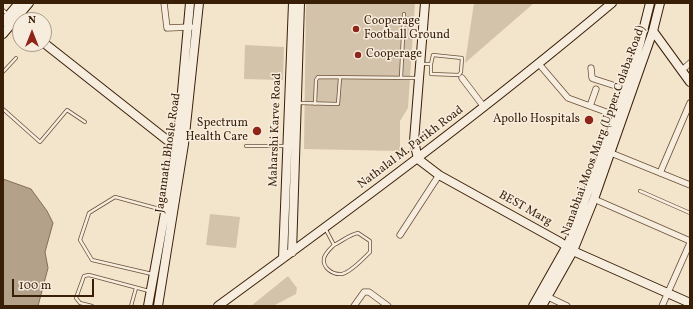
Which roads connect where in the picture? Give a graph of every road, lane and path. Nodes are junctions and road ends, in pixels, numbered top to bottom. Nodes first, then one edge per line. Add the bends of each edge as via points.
1 (19, 3) edge
2 (29, 3) edge
3 (164, 3) edge
4 (190, 3) edge
5 (199, 3) edge
6 (293, 3) edge
7 (300, 3) edge
8 (425, 3) edge
9 (612, 3) edge
10 (660, 3) edge
11 (648, 4) edge
12 (404, 14) dead end
13 (10, 18) edge
14 (188, 26) junction
15 (197, 27) junction
16 (653, 31) junction
17 (3, 34) edge
18 (52, 49) edge
19 (16, 58) dead end
20 (690, 63) edge
21 (420, 64) junction
22 (431, 64) junction
23 (540, 64) junction
24 (591, 68) dead end
25 (681, 70) junction
26 (3, 72) edge
27 (340, 78) junction
28 (401, 78) junction
29 (419, 78) junction
30 (462, 78) dead end
31 (690, 82) edge
32 (596, 89) dead end
33 (625, 89) junction
34 (296, 103) junction
35 (690, 103) edge
36 (316, 104) junction
37 (590, 106) junction
38 (484, 107) junction
39 (3, 109) edge
40 (617, 116) junction
41 (85, 122) dead end
42 (246, 146) dead end
43 (288, 146) junction
44 (180, 148) junction
45 (611, 153) junction
46 (418, 159) junction
47 (660, 173) junction
48 (439, 175) junction
49 (690, 185) edge
50 (640, 191) dead end
51 (594, 199) junction
52 (166, 211) junction
53 (690, 213) edge
54 (325, 228) junction
55 (400, 235) dead end
56 (690, 242) edge
57 (334, 245) junction
58 (568, 246) junction
59 (292, 252) junction
60 (283, 258) junction
61 (154, 275) junction
62 (136, 288) junction
63 (669, 291) junction
64 (151, 292) junction
65 (544, 295) junction
66 (690, 298) edge
67 (158, 302) edge
68 (690, 303) edge
69 (92, 306) edge
70 (131, 306) edge
71 (148, 306) edge
72 (163, 306) edge
73 (218, 306) edge
74 (354, 306) edge
75 (388, 306) edge
76 (533, 306) edge
77 (542, 306) edge
78 (568, 306) edge
79 (662, 306) edge

1 - 13 street
2 - 13 street
3 - 14 street via 167,28
4 - 14 street
5 - 15 street, Jagannath Bhosle Road
6 - 43 street, Maharshi Karve Road
7 - 34 street, Maharshi Karve Road
8 - 21 street
9 - 23 street, Nathalal M. Parikh Road
10 - 16 street, Nanabhai Moos Marg (Upper Colaba Road)
11 - 33 street, Nanabhai Moos Marg (Upper Colaba Road) via 640,43
12 - 28 lane
13 - 17 street
14 - 15 street
14 - 44 street
15 - 44 street, Jagannath Bhosle Road
16 - 25 street
16 - 45 street, Nanabhai Moos Marg (Upper Colaba Road)
18 - 44 street
19 - 26 lane
20 - 25 street
21 - 22 lane
21 - 29 street
22 - 22 lane via 433,55 462,58 462,72 459,75 431,74
23 - 37 street via 568,98
23 - 38 street, Nathalal M. Parikh Road
24 - 33 street via 594,80
25 - 31 street
27 - 28 lane
27 - 36 lane via 338,104
27 - 36 lane via 317,78
28 - 29 lane
29 - 46 street via 414,141
30 - 38 street
32 - 37 street
33 - 40 street, Nanabhai Moos Marg (Upper Colaba Road)
34 - 36 lane
34 - 59 street, Maharshi Karve Road
35 - 47 street
37 - 40 street
38 - 46 street, Nathalal M. Parikh Road
39 - 41 lane via 40,142 67,110
40 - 58 street, Nanabhai Moos Marg (Upper Colaba Road)
42 - 43 lane
43 - 60 street, Maharshi Karve Road
44 - 52 street
44 - 67 street, Jagannath Bhosle Road
45 - 47 street
45 - 51 street, Nanabhai Moos Marg (Upper Colaba Road)
46 - 48 street, BEST Marg
46 - 54 street, Nathalal M. Parikh Road
47 - 49 street
48 - 55 street
48 - 58 street, BEST Marg
50 - 53 lane
51 - 56 street
51 - 58 street, Nanabhai Moos Marg (Upper Colaba Road)
52 - 61 street
52 - 61 lane via 115,198 89,213 80,240 92,260
54 - 57 lane
54 - 59 street, Nathalal M. Parikh Road
56 - 63 street
57 - 57 lane via 324,259 327,268 334,274 344,274 370,252 370,241 358,233 349,235
58 - 63 street, BEST Marg
58 - 65 street, Nanabhai Moos Marg (Upper Colaba Road)
59 - 60 street, Nathalal M. Parikh Road
60 - 73 street, Nathalal M. Parikh Road
61 - 64 street
62 - 64 lane
62 - 69 lane via 84,276 76,298 80,303
62 - 70 lane
63 - 66 street
63 - 68 street, BEST Marg
63 - 79 street
64 - 71 street
65 - 76 street, Nanabhai Moos Marg (Upper Colaba Road)
65 - 77 street, Nanabhai Moos Marg (Upper Colaba Road)
65 - 78 street
67 - 72 street
74 - 75 street via 364,292 370,292

